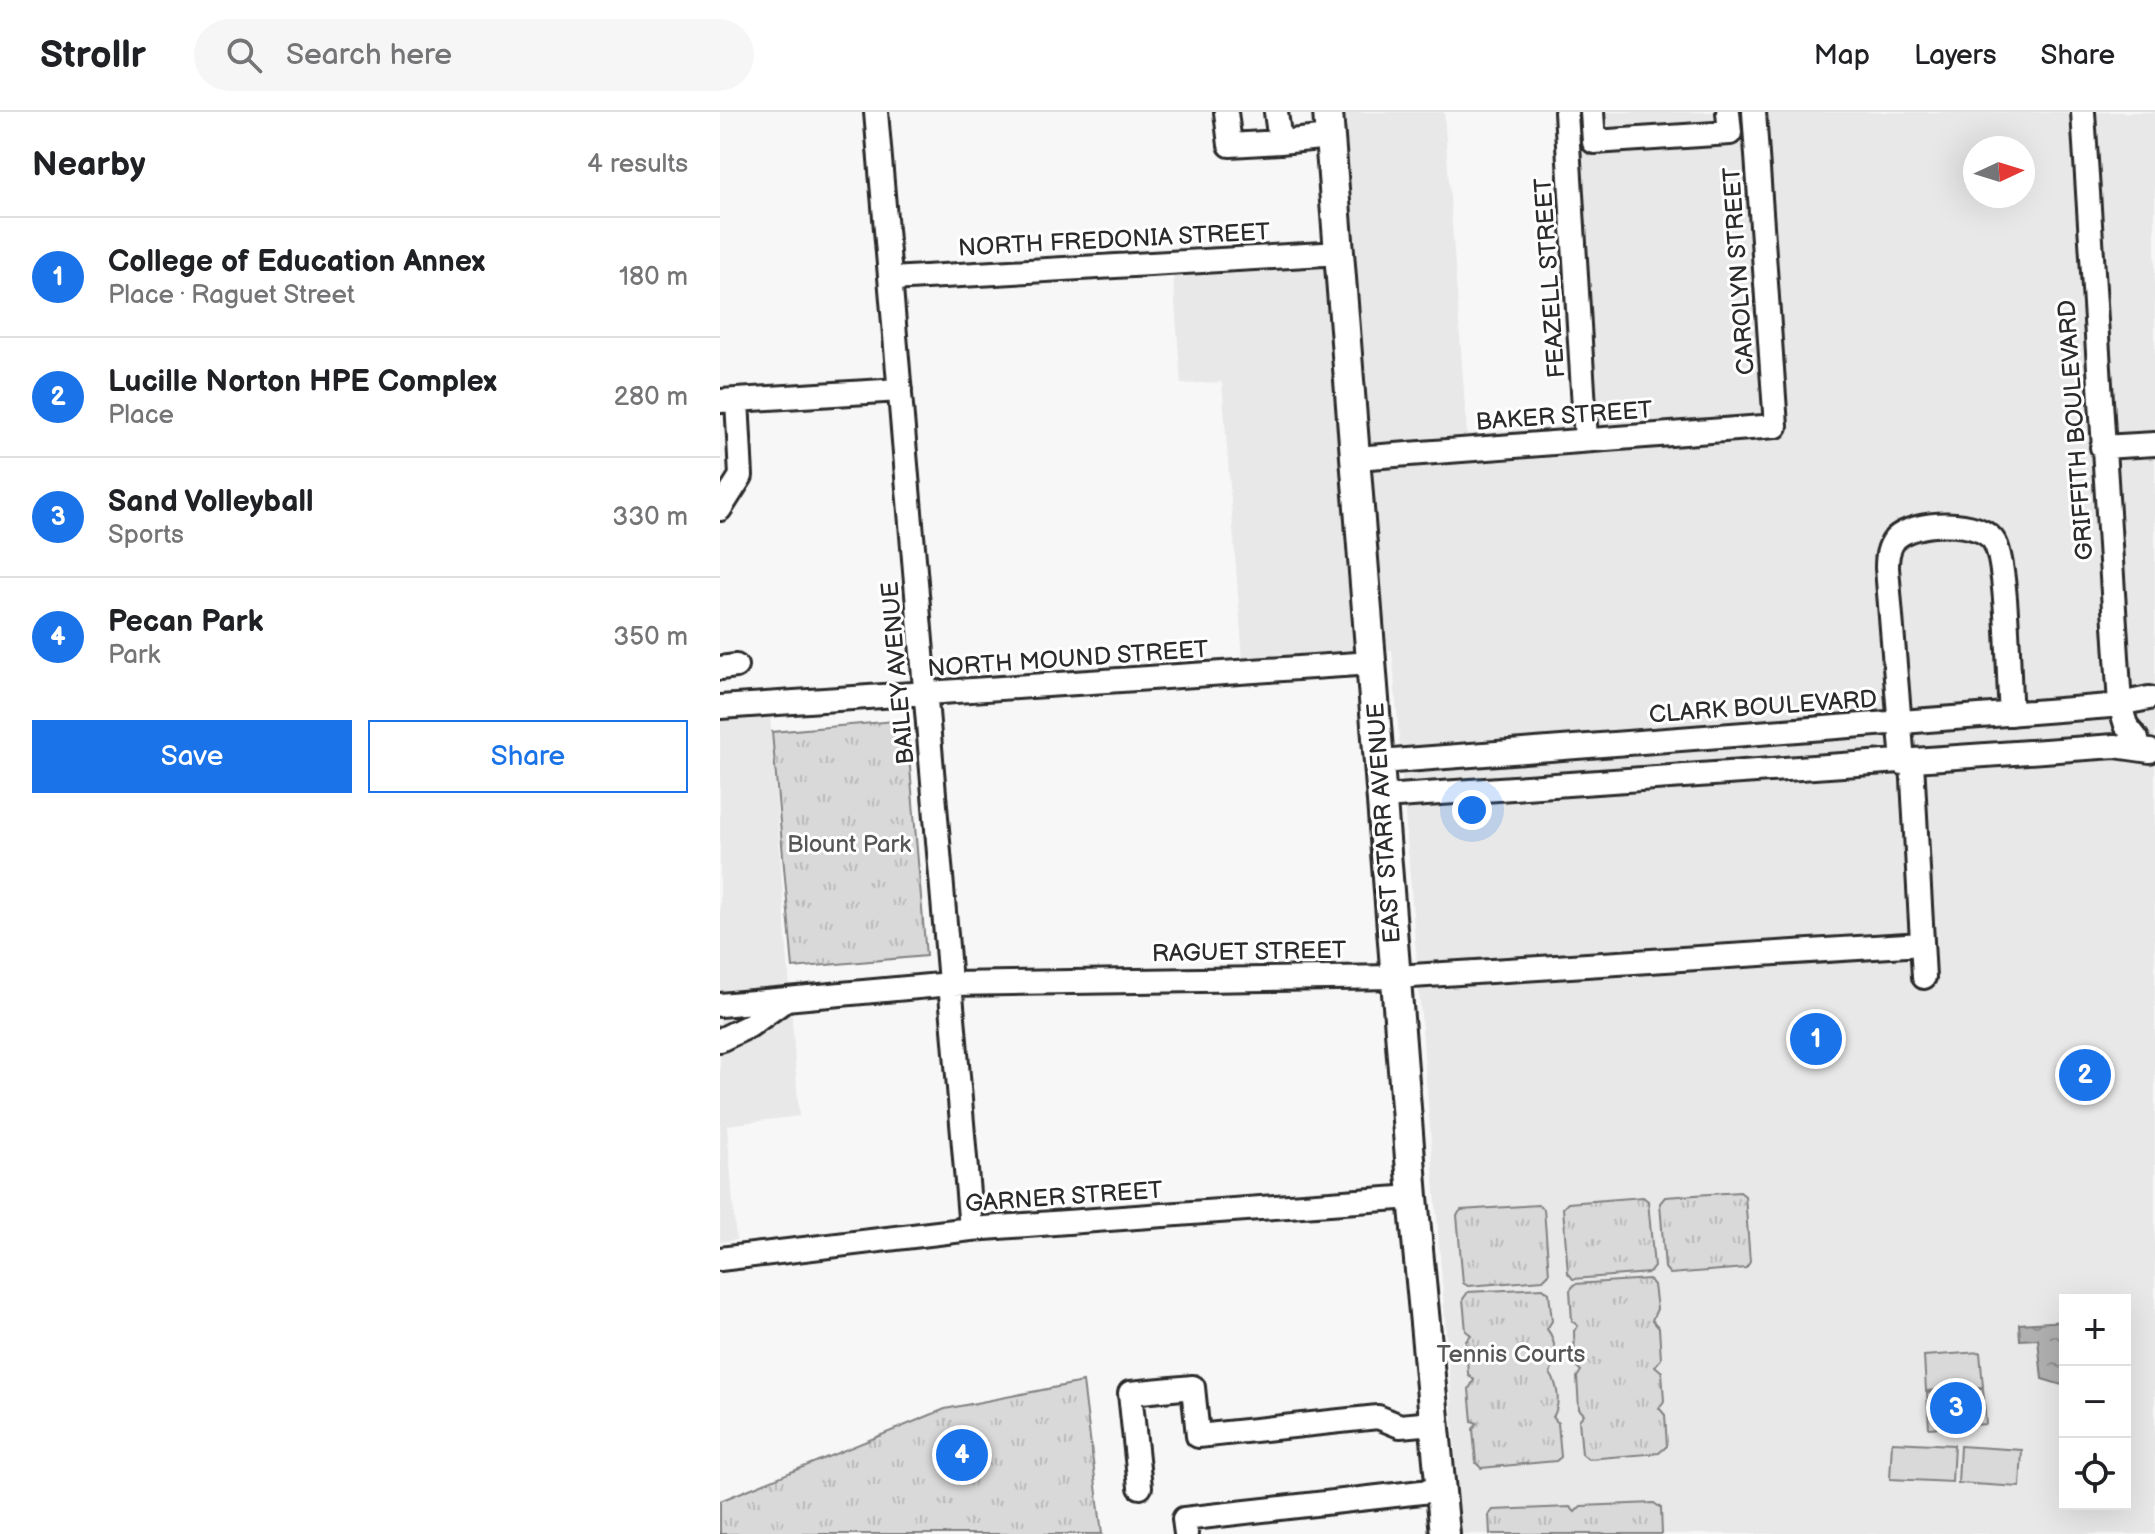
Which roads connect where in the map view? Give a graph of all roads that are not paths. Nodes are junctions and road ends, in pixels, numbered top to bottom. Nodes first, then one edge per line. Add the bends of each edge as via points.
1 (876, 112) edge
2 (1226, 112) edge
3 (1276, 112) edge
4 (1566, 112) edge
5 (1592, 112) edge
6 (1728, 112) edge
7 (1754, 112) edge
8 (2083, 112) edge
9 (1329, 125) edge
10 (1280, 142) junction
11 (1341, 253) junction
12 (891, 279) junction
13 (900, 390) junction
14 (728, 400) edge
15 (1776, 426) joint
16 (1586, 440) junction
17 (2155, 444) edge
18 (2102, 447) junction
19 (1356, 458) junction
20 (720, 509) edge
21 (1372, 663) junction
22 (926, 696) junction
23 (2152, 698) edge
24 (2120, 705) junction
25 (720, 707) edge
26 (2011, 714) junction
27 (1900, 723) junction
28 (2147, 747) edge
29 (1380, 762) junction
30 (1907, 762) junction
31 (1383, 797) junction
32 (1922, 944) junction
33 (1396, 977) junction
34 (1924, 977) dead end
35 (951, 984) junction
36 (785, 999) junction
37 (720, 1005) edge
38 (720, 1040) edge
39 (1413, 1197) junction
40 (971, 1229) junction
41 (720, 1259) edge
42 (1433, 1423) junction
43 (1140, 1487) dead end
44 (1439, 1490) junction
45 (1186, 1534) edge
46 (1445, 1534) edge

1 - 12 street, BAILEY AVENUE
2 - 10 street via 1230,145
3 - 10 street
4 - 16 street, FEAZELL STREET
5 - 6 street via 1594,142 1730,133
7 - 15 street, CAROLYN STREET
8 - 18 street, GRIFFITH BOULEVARD
9 - 10 street
9 - 11 main road, EAST STARR AVENUE
11 - 12 street, NORTH FREDONIA STREET
11 - 19 main road, EAST STARR AVENUE
12 - 13 street, BAILEY AVENUE
13 - 14 street
13 - 22 street, BAILEY AVENUE
14 - 20 street via 741,476
15 - 16 street, BAKER STREET
16 - 19 street, BAKER STREET
17 - 18 street
18 - 24 street, GRIFFITH BOULEVARD
19 - 21 main road, EAST STARR AVENUE
21 - 22 street, NORTH MOUND STREET
21 - 29 main road, EAST STARR AVENUE
22 - 25 street, NORTH MOUND STREET
22 - 35 street, BAILEY AVENUE
23 - 24 street, CLARK BOULEVARD
23 - 28 street via 2135,712 2133,731
24 - 26 street, CLARK BOULEVARD
24 - 28 street, GRIFFITH BOULEVARD via 2126,725
26 - 27 street, CLARK BOULEVARD
26 - 27 street via 1997,546 1974,526 1922,528 1903,533 1887,554
27 - 29 street, CLARK BOULEVARD
27 - 30 street
28 - 30 street
29 - 31 main road, EAST STARR AVENUE
30 - 31 street
30 - 32 street
31 - 33 main road, EAST STARR AVENUE
32 - 33 street, RAGUET STREET
32 - 34 street
33 - 35 street, RAGUET STREET
33 - 39 main road, EAST STARR AVENUE
35 - 36 street, RAGUET STREET
35 - 40 street, BAILEY AVENUE
36 - 37 street, RAGUET STREET
36 - 38 street
39 - 40 street, GARNER STREET
39 - 42 main road, EAST STARR AVENUE
40 - 41 street, GARNER STREET
42 - 43 street via 1400,1426 1378,1417 1198,1436 1193,1387 1130,1393
42 - 44 main road, EAST STARR AVENUE
44 - 45 street via 1184,1519
44 - 46 main road, EAST STARR AVENUE

